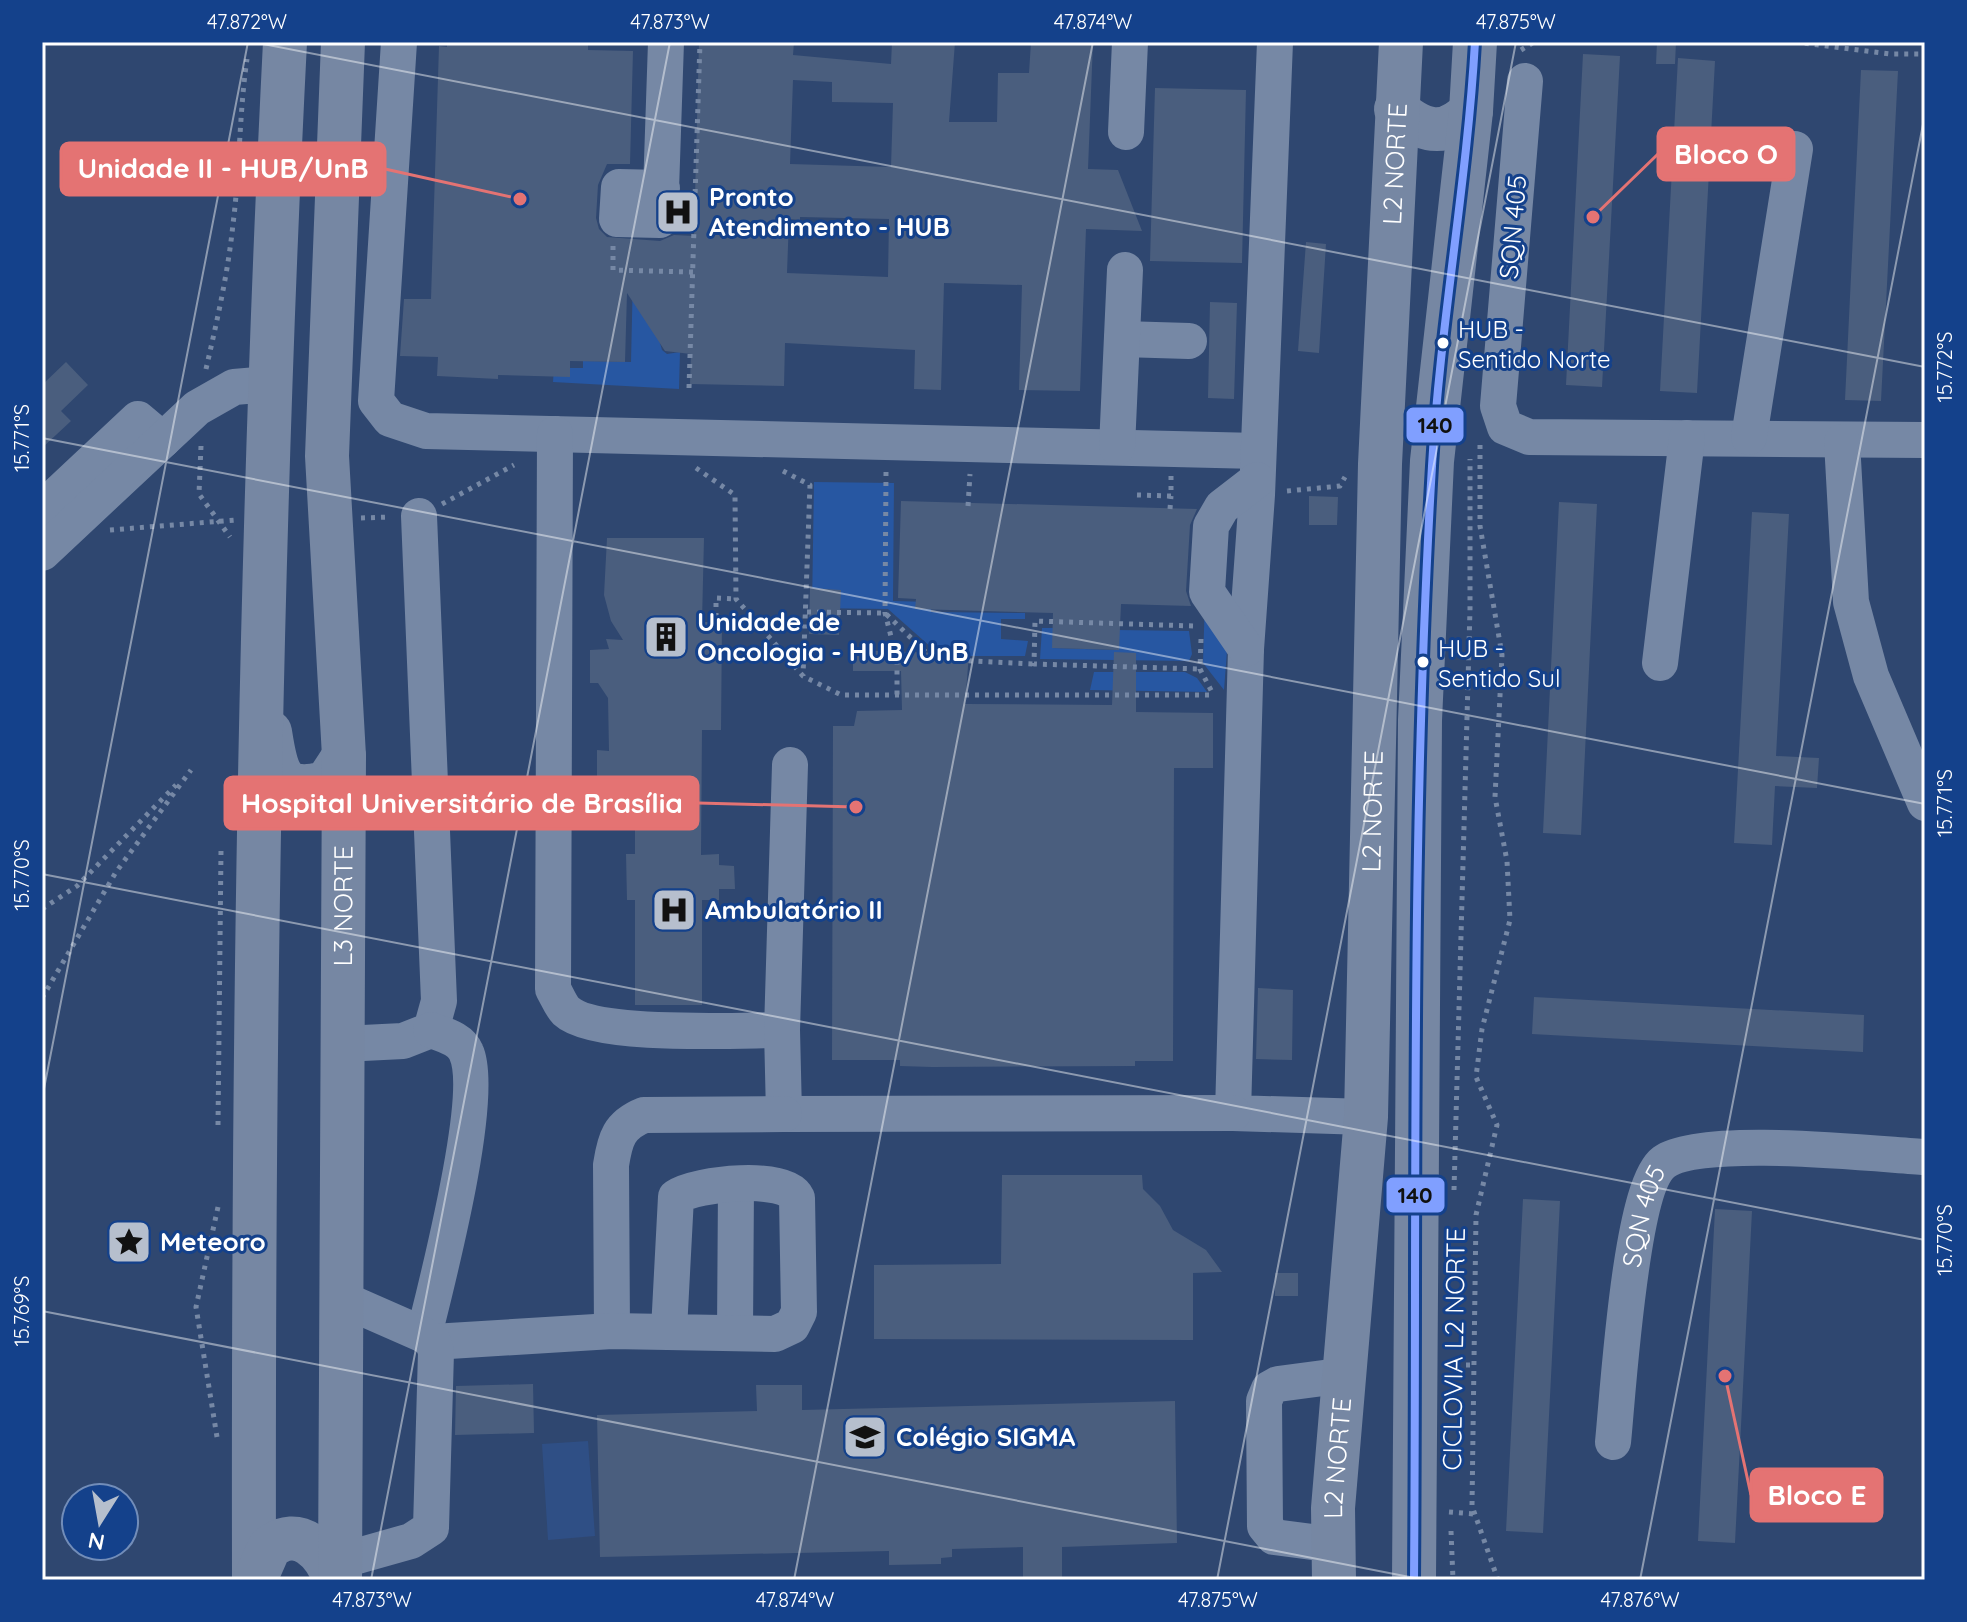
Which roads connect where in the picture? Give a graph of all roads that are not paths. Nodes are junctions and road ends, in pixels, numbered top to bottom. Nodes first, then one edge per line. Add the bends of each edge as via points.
1 (343, 42) edge
2 (399, 42) edge
3 (666, 42) edge
4 (1130, 42) edge
5 (1275, 42) edge
6 (1401, 42) edge
7 (266, 49) edge
8 (1505, 59) edge
9 (1396, 109) junction
10 (1471, 111) junction
11 (1126, 132) dead end
12 (1795, 149) dead end
13 (662, 188) dead end
14 (1125, 270) dead end
15 (1122, 339) junction
16 (1189, 341) dead end
17 (268, 384) junction
18 (1749, 437) junction
19 (1687, 438) junction
20 (1925, 440) edge
21 (1842, 442) junction
22 (555, 443) junction
23 (1117, 447) junction
24 (1267, 474) junction
25 (419, 516) road end
26 (49, 532) edge
27 (1660, 663) dead end
28 (264, 690) junction
29 (344, 756) junction
30 (790, 765) dead end
31 (1925, 800) edge
32 (431, 1030) junction
33 (782, 1030) junction
34 (343, 1044) junction
35 (1233, 1113) junction
36 (784, 1114) junction
37 (1366, 1117) junction
38 (1925, 1157) edge
39 (736, 1185) junction
40 (342, 1299) junction
41 (669, 1330) junction
42 (612, 1331) junction
43 (735, 1332) junction
44 (429, 1338) junction
45 (1346, 1375) junction
46 (1613, 1442) dead end
47 (1334, 1562) edge
48 (338, 1574) edge
49 (255, 1580) edge
50 (1414, 1580) edge

1 - 29 main road, L3 NORTE via 327,456
2 - 22 street via 376,401 390,419 426,431
3 - 13 street
4 - 11 street
5 - 24 street
6 - 9 main road, L2 NORTE
7 - 17 main road
8 - 10 main road, L2 NORTE
8 - 19 street, SQN 405 via 1498,406 1492,435
9 - 10 main road via 1417,126 1445,129 1457,126
9 - 37 main road, L2 NORTE via 1380,464
10 - 50 main road, L2 NORTE via 1451,460 1420,720
12 - 18 street
14 - 15 street
15 - 16 street
15 - 23 street
17 - 26 street via 234,387 197,408
17 - 28 main road via 248,528
18 - 19 street
18 - 21 street
19 - 27 street
20 - 21 street
21 - 31 street via 1851,602 1871,676
22 - 23 street
22 - 33 street via 553,989 567,1012 602,1025
23 - 24 street
24 - 35 street via 1246,649
25 - 32 street via 439,1001
28 - 29 main road via 276,771 283,780 327,782
28 - 49 main road via 253,1205
29 - 34 main road, L3 NORTE
30 - 33 street
32 - 34 street via 403,1041
32 - 44 street via 457,1040 466,1051 471,1111
33 - 36 street
34 - 40 main road, L3 NORTE
35 - 36 street
35 - 37 street
36 - 42 street via 644,1115 625,1123 614,1143 611,1165
37 - 45 main road, L2 NORTE
38 - 46 street, SQN 405 via 1725,1149 1676,1155 1660,1166 1649,1184 1637,1238
39 - 41 street via 704,1187 676,1197
39 - 43 street
39 - 43 street via 781,1184 793,1189 799,1312 792,1326 775,1334
40 - 44 street
40 - 48 main road, L3 NORTE
41 - 42 street
41 - 43 street
42 - 44 street
44 - 48 street via 435,1430 431,1528
45 - 47 main road, L2 NORTE via 1333,1508
45 - 47 street via 1278,1384 1264,1401 1268,1533
48 - 49 main road via 323,1553 284,1540 269,1548

